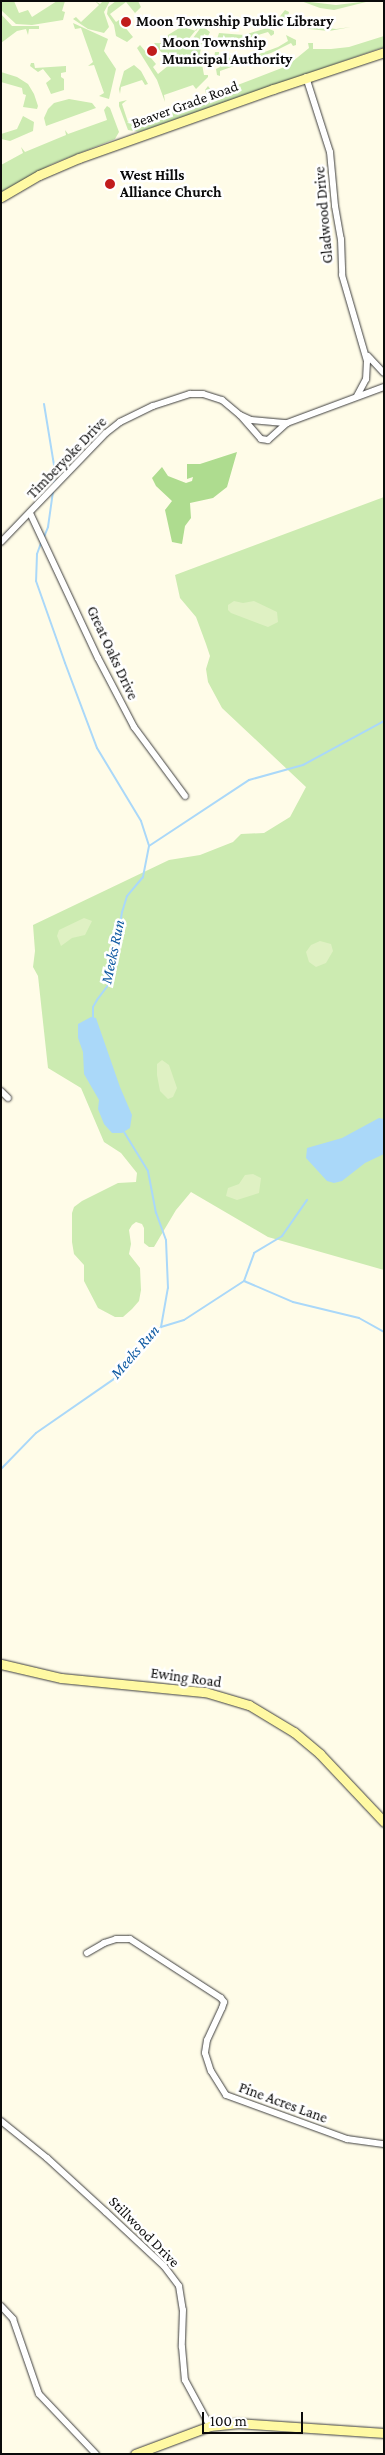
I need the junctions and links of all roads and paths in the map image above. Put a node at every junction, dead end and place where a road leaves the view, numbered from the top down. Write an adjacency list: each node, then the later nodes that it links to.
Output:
1 (384, 52): 2 (street, Beaver Grade Road)
2 (306, 78): 3 (street, Beaver Grade Road); 4 (street, Gladwood Drive)
3 (1, 197)
4 (366, 352): 5 (street, Gladwood Drive); 7 (street, Gladwood Drive)
5 (384, 374)
6 (384, 387): 7 (street, Timberyoke Drive)
7 (357, 396): 9 (street, Timberyoke Drive)
8 (240, 415): 9 (street, Timberyoke Drive); 9 (street, Timberyoke Drive); 10 (street, Timberyoke Drive)
9 (287, 423)
10 (30, 513): 11 (street, Timberyoke Drive); 12 (street, Great Oaks Drive)
11 (1, 542)
12 (185, 796)
13 (1, 1091): 14 (street)
14 (8, 1098)
15 (1, 1664): 16 (street, Ewing Road)
16 (384, 1822)
17 (87, 1953): 19 (street, Pine Acres Lane)
18 (1, 2121): 21 (street, Stillwood Drive)
19 (384, 2144)
20 (1, 2306): 23 (street)
21 (210, 2426): 22 (street); 24 (street)
22 (384, 2433)
23 (96, 2454)
24 (135, 2454)

